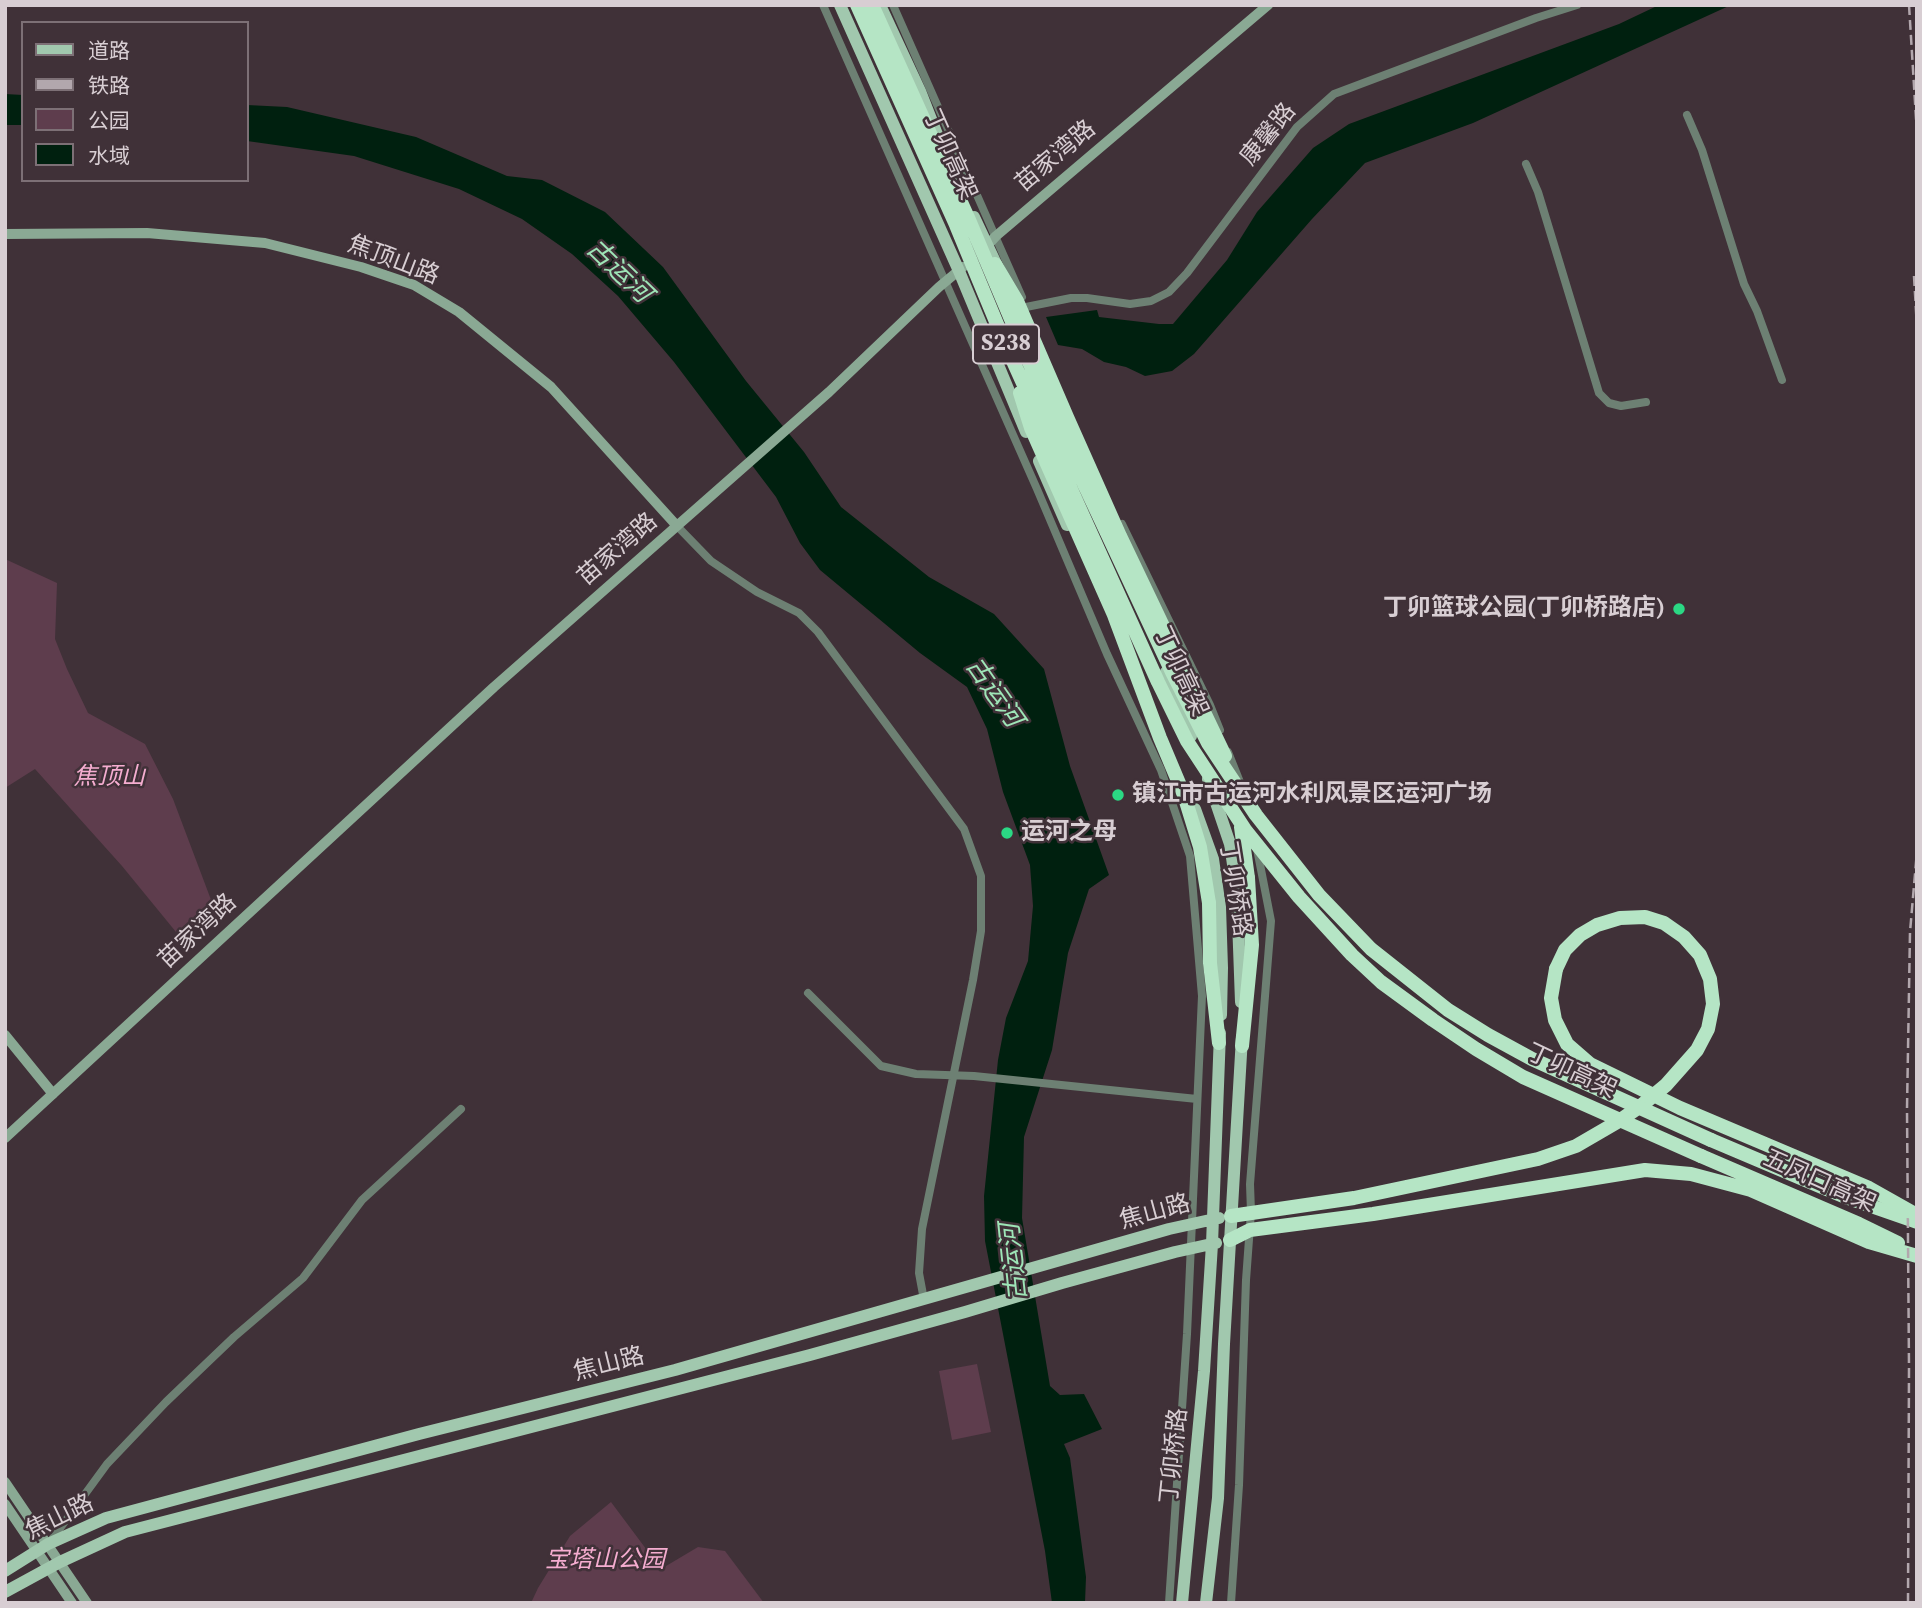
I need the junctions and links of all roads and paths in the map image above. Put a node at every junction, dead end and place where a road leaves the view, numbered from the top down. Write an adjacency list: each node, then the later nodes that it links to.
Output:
1 (823, 5): 15 (street)
2 (840, 5): 14 (main road, 丁卯桥路 / S238)
3 (857, 5): 17 (highway, 丁卯高架 / S238, bridge)
4 (872, 5): 11 (highway, 丁卯高架 / S238, bridge)
5 (880, 5): 13 (main road, 丁卯桥路 / S238)
6 (893, 5): 13 (street)
7 (1268, 5): 13 (street, 苗家湾路)
8 (1577, 5): 16 (street, 康馨路)
9 (1687, 115): 18 (street)
10 (1526, 164): 19 (street)
11 (969, 220): 24 (highway, bridge); 30 (highway, 丁卯高架 / S238, bridge)
12 (5, 234): 20 (street, 焦顶山路)
13 (992, 240): 14 (street, 苗家湾路); 16 (street); 24 (main road, 丁卯桥路 / S238)
14 (960, 271): 15 (street, 苗家湾路); 23 (main road, 丁卯桥路 / S238)
15 (945, 282): 20 (street, 苗家湾路); 27 (street)
16 (1026, 307): 32 (street)
17 (1004, 341): 23 (highway, bridge); 31 (highway, 丁卯高架 / S238, bridge)
18 (1782, 380)
19 (1646, 402)
20 (677, 526): 25 (street); 26 (street, 苗家湾路)
21 (807, 993): 25 (street)
22 (5, 1035): 26 (street)
23 (1219, 1043): 35 (main road, 丁卯桥路 / S238)
24 (1242, 1046): 34 (main road, 丁卯桥路 / S238)
25 (954, 1076): 27 (street); 43 (street)
26 (53, 1094): 29 (street, 苗家湾路)
27 (1197, 1099): 37 (street)
28 (461, 1109): 46 (street)
29 (5, 1138)
30 (1711, 1140): 36 (highway, 五凤口高架)
31 (1701, 1156): 42 (highway, 五凤口高架)
32 (1251, 1212): 33 (highway, bridge); 34 (highway); 38 (street)
33 (1917, 1215)
34 (1231, 1216): 35 (main road, 焦山路); 39 (main road, 丁卯桥路 / S238)
35 (1212, 1219): 37 (main road, 焦山路); 40 (main road, 丁卯桥路 / S238)
36 (1917, 1222)
37 (1192, 1224): 41 (street); 43 (main road, 焦山路)
38 (1250, 1230): 39 (highway); 42 (highway); 55 (street)
39 (1230, 1240): 40 (main road, 焦山路); 54 (main road, 丁卯桥路 / S238)
40 (1212, 1244): 41 (main road, 焦山路); 53 (main road, 丁卯桥路 / S238)
41 (1191, 1249): 47 (main road, 焦山路); 52 (street)
42 (1917, 1254)
43 (924, 1300): 46 (main road, 焦山路)
44 (5, 1482): 46 (street)
45 (5, 1504): 46 (street)
46 (42, 1548): 47 (street); 48 (main road, 焦山路)
47 (54, 1565): 49 (main road, 焦山路); 50 (street); 51 (street)
48 (5, 1571)
49 (5, 1592)
50 (72, 1603)
51 (87, 1603)
52 (1169, 1603)
53 (1182, 1603)
54 (1206, 1603)
55 (1231, 1603)

